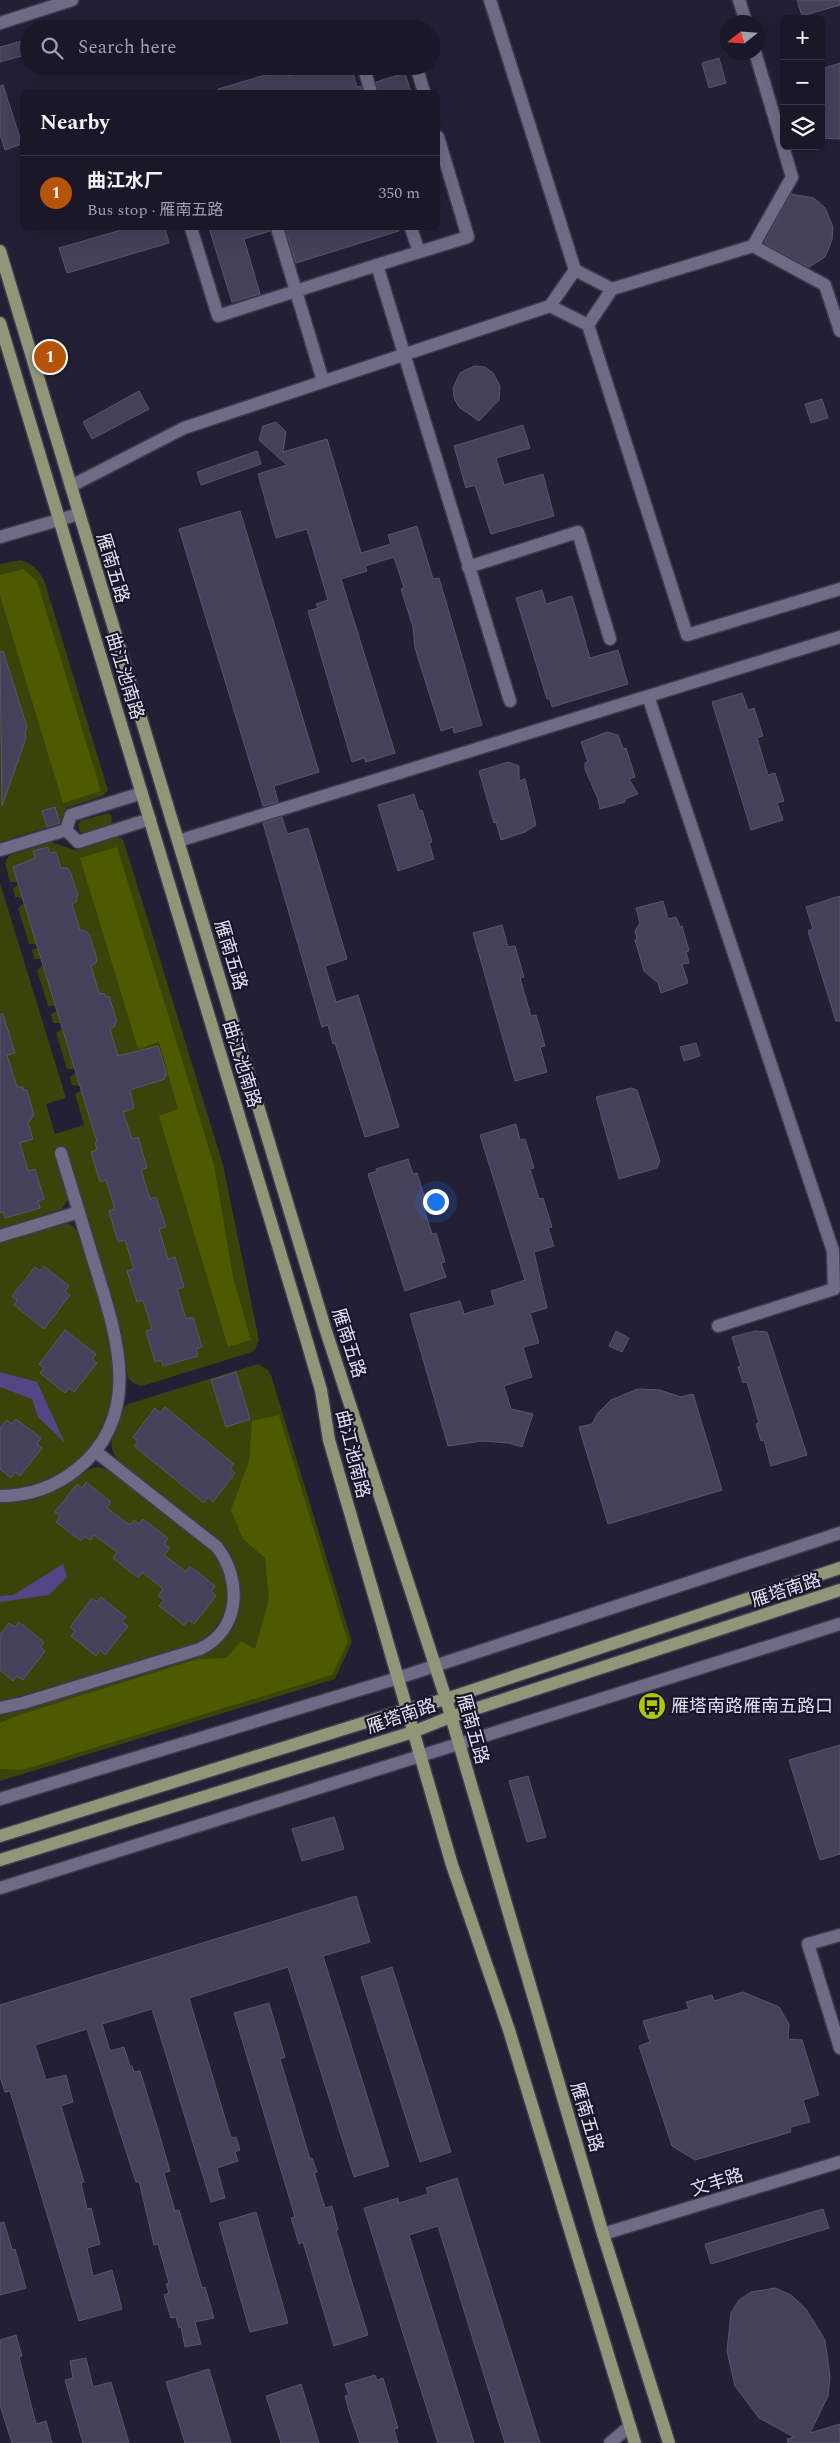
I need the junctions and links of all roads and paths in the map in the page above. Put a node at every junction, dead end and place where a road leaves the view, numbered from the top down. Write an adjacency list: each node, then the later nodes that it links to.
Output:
1 (72, 0): 5 (street)
2 (490, 0): 19 (street)
3 (739, 0): 4 (street)
4 (744, 15)
5 (0, 23)
6 (757, 60): 15 (street)
7 (366, 75): 9 (street)
8 (419, 75): 10 (street)
9 (370, 90)
10 (423, 90)
11 (440, 144): 17 (street)
12 (192, 230): 21 (street)
13 (278, 230): 21 (street)
14 (412, 230): 17 (street)
15 (753, 246): 20 (street); 25 (street)
16 (0, 251): 28 (main road, 雁南五路)
17 (419, 252): 18 (street)
18 (377, 265): 21 (street); 26 (street)
19 (575, 270): 20 (street); 22 (street)
20 (612, 289): 24 (street)
21 (297, 291): 27 (street)
22 (550, 306): 24 (street); 26 (street)
23 (0, 323): 30 (main road, 曲江池南路)
24 (588, 325): 33 (street)
25 (840, 331)
26 (403, 355): 27 (street); 32 (street)
27 (323, 381): 28 (street)
28 (71, 486): 29 (main road, 雁南五路)
29 (79, 514): 30 (street); 41 (main road, 雁南五路)
30 (59, 519): 31 (street); 38 (main road, 曲江池南路)
31 (0, 537)
32 (468, 567): 35 (street); 37 (street)
33 (840, 589)
34 (840, 637): 36 (street)
35 (610, 639)
36 (648, 696): 41 (street); 46 (street)
37 (510, 701)
38 (142, 793): 39 (main road, 曲江池南路); 40 (street)
39 (150, 819): 40 (street); 55 (main road, 曲江池南路)
40 (66, 830): 42 (street)
41 (178, 841): 54 (main road, 雁南五路)
42 (0, 850)
43 (61, 1153): 44 (street)
44 (79, 1212): 45 (street); 48 (street)
45 (0, 1236)
46 (837, 1272): 47 (street)
47 (718, 1326)
48 (95, 1451): 49 (street); 57 (street)
49 (0, 1496)
50 (840, 1533): 54 (street)
51 (840, 1568): 56 (main road, 雁塔南路)
52 (840, 1590): 59 (main road, 雁塔南路)
53 (840, 1624): 61 (street)
54 (435, 1665): 55 (street); 56 (main road, 雁南五路)
55 (398, 1678): 58 (main road, 曲江池南路); 63 (street)
56 (446, 1699): 58 (main road, 雁塔南路); 59 (main road, 雁南五路)
57 (0, 1708)
58 (408, 1709): 60 (main road, 曲江池南路); 64 (main road, 雁塔南路)
59 (450, 1717): 60 (main road, 雁塔南路); 61 (main road, 雁南五路)
60 (413, 1732): 62 (main road); 65 (main road, 雁塔南路)
61 (458, 1744): 62 (street); 70 (main road, 雁南五路)
62 (420, 1756): 66 (street); 71 (main road)
63 (0, 1799)
64 (0, 1836)
65 (0, 1860)
66 (0, 1888)
67 (840, 1935): 68 (street)
68 (840, 2048)
69 (840, 2162): 70 (street, 文丰路)
70 (603, 2234): 74 (main road, 雁南五路)
71 (630, 2426): 72 (street); 73 (main road)
72 (610, 2443)
73 (635, 2443)
74 (669, 2443)

